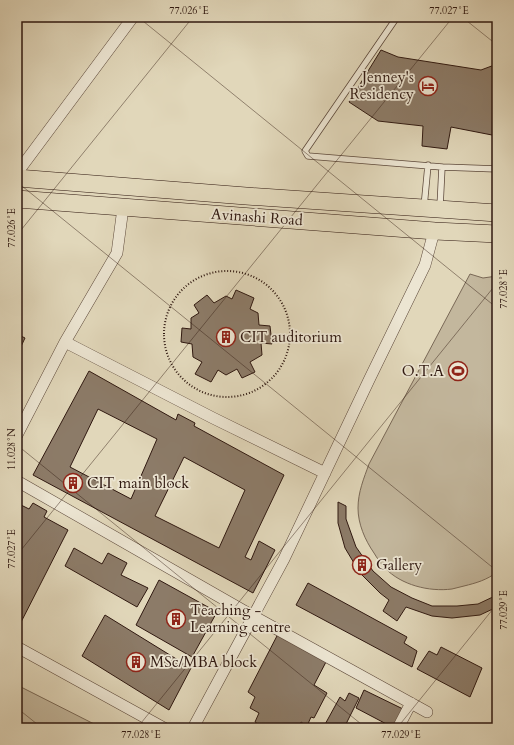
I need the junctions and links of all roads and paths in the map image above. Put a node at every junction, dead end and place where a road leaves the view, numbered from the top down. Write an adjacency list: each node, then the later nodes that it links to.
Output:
1 (133, 17): 6 (street)
2 (398, 17): 3 (lane)
3 (428, 165): 4 (lane); 10 (lane)
4 (442, 167): 5 (lane); 10 (lane)
5 (497, 169)
6 (17, 173)
7 (17, 178): 10 (main road, Avinashi Road)
8 (17, 199): 9 (main road, Avinashi Road)
9 (123, 208): 12 (main road, Avinashi Road); 14 (street)
10 (432, 209): 11 (main road, Avinashi Road)
11 (497, 213)
12 (435, 231): 13 (main road, Avinashi Road); 17 (street)
13 (497, 234)
14 (65, 342): 16 (street); 17 (street)
15 (181, 378): 15 (path)
16 (17, 435)
17 (325, 473): 19 (street)
18 (17, 481): 19 (street)
19 (253, 616): 21 (street); 24 (street)
20 (17, 647): 23 (street)
21 (410, 703): 22 (street); 25 (street)
22 (427, 712)
23 (164, 728)
24 (193, 728)
25 (398, 728)

